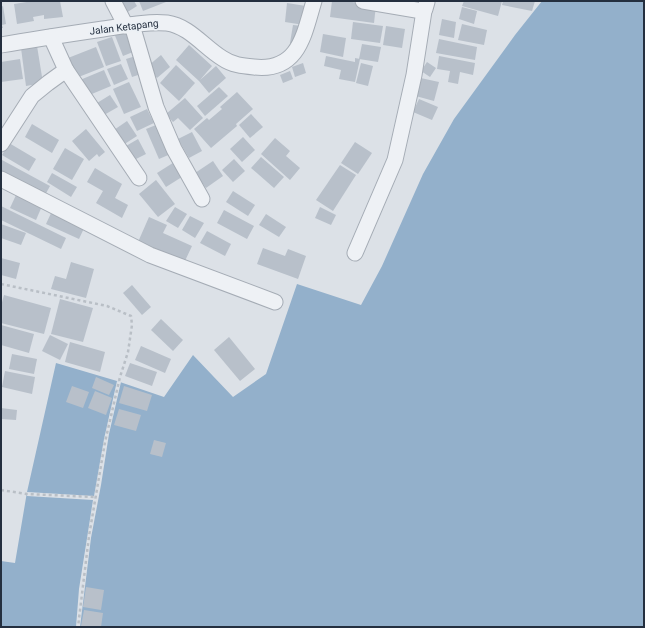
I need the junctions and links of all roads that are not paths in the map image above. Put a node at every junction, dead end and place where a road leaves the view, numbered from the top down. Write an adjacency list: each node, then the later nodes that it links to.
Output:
1 (113, 1): 5 (street)
2 (314, 1): 5 (street, Jalan Ketapang)
3 (363, 1): 4 (street)
4 (426, 6): 13 (street)
5 (129, 25): 6 (street, Jalan Ketapang); 12 (street)
6 (51, 37): 7 (street, Jalan Ketapang); 8 (street)
7 (1, 44)
8 (66, 70): 9 (street); 10 (street)
9 (1, 144)
10 (139, 178)
11 (1, 180): 14 (street)
12 (202, 199)
13 (355, 253)
14 (275, 302)

